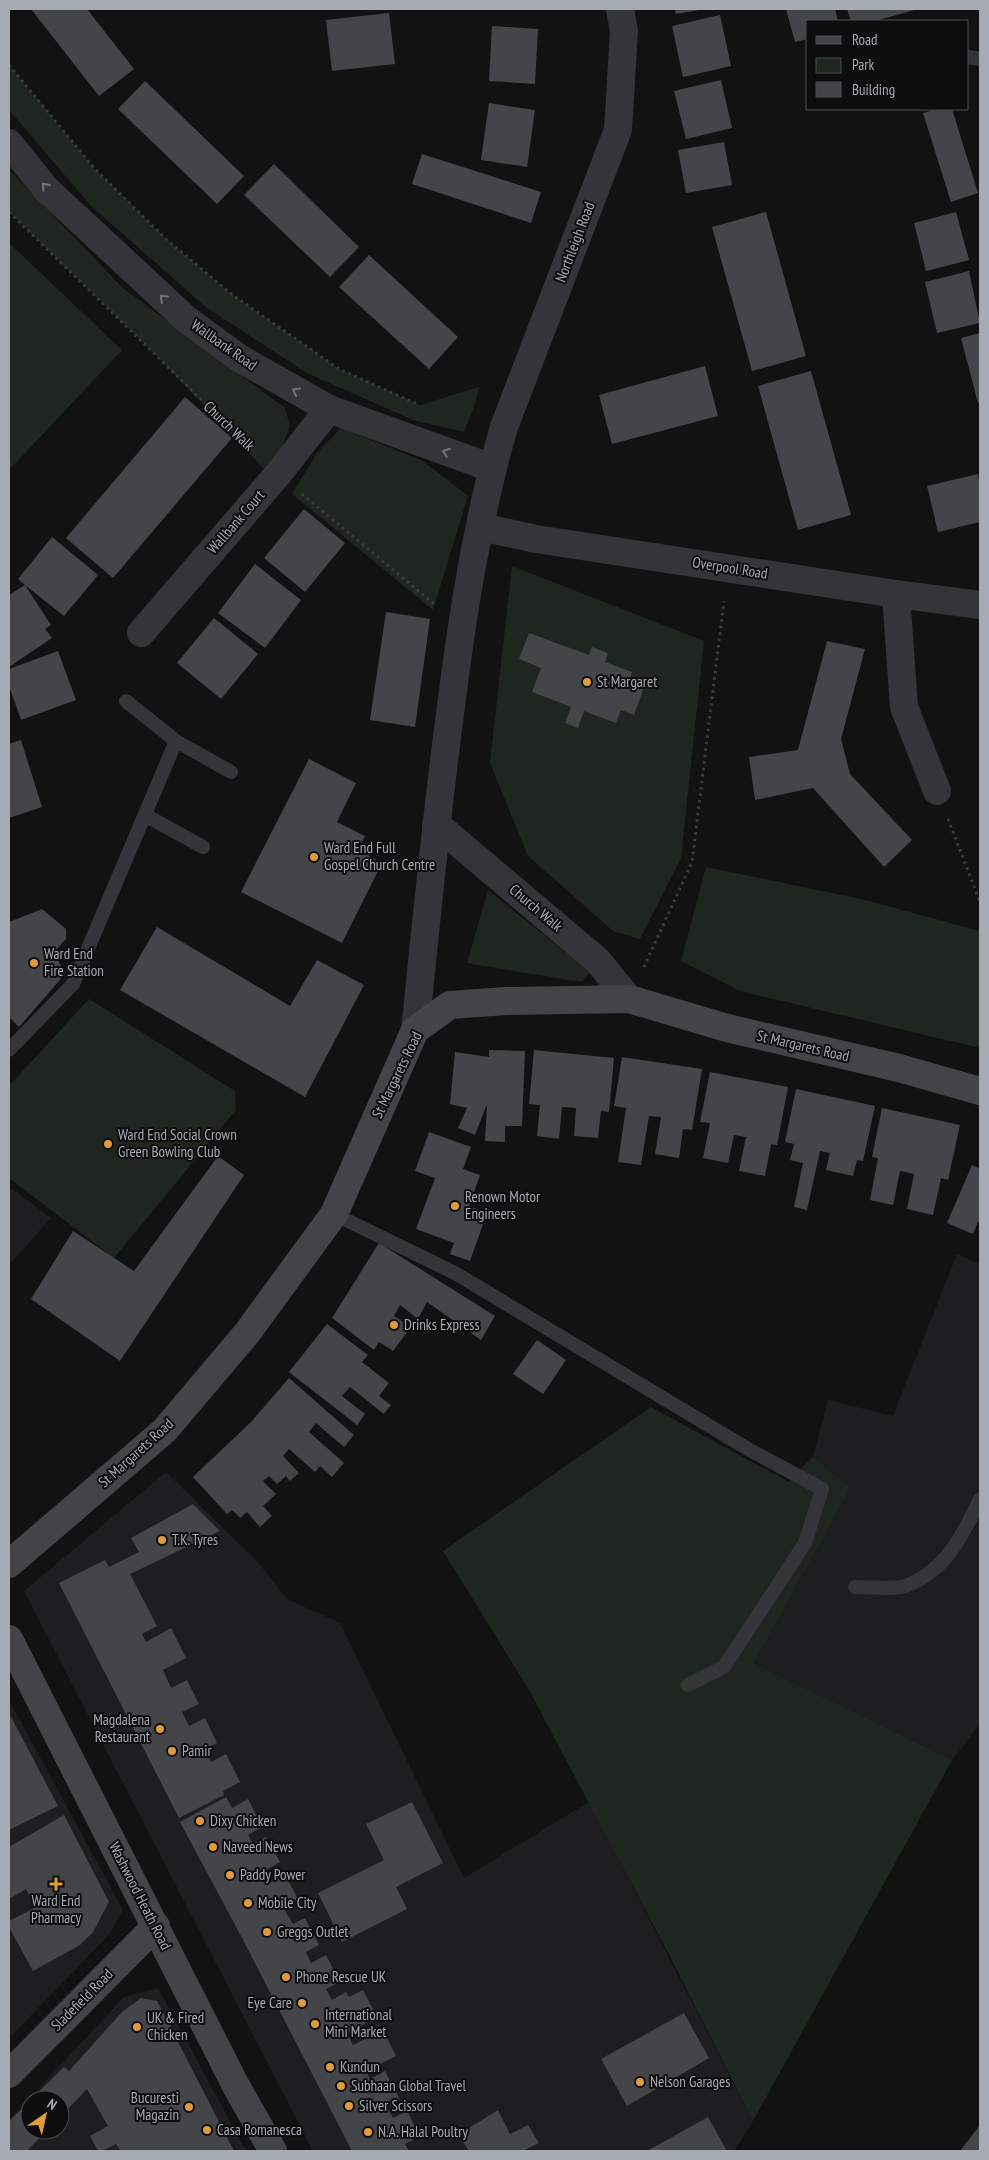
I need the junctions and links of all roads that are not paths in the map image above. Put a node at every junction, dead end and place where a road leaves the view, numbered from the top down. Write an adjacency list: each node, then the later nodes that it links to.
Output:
1 (620, 9): 4 (street, Northleigh Road)
2 (9, 143): 3 (street, Wallbank Road, one-way to 2)
3 (329, 409): 4 (street, Wallbank Road, one-way to 3); 8 (street, Wallbank Court)
4 (492, 468): 5 (street)
5 (481, 527): 6 (street, Overpool Road); 14 (street)
6 (896, 594): 7 (street, Overpool Road); 12 (street)
7 (980, 605)
8 (141, 633)
9 (126, 701): 10 (lane)
10 (176, 741): 11 (lane); 13 (lane)
11 (231, 772)
12 (937, 791)
13 (145, 815): 15 (lane); 18 (lane)
14 (436, 824): 16 (street, Church Walk); 17 (street)
15 (203, 847)
16 (629, 999): 17 (street, St Margarets Road); 19 (street, St Margarets Road)
17 (416, 1030): 20 (street, St Margarets Road)
18 (9, 1050)
19 (980, 1091)
20 (334, 1214): 22 (street, St Margarets Road); 25 (lane)
21 (980, 1499): 23 (lane)
22 (9, 1564)
23 (855, 1587)
24 (9, 1639): 26 (street, Washwood Heath Road)
25 (688, 1685)
26 (156, 1926): 27 (street, Sladefield Road); 28 (street, Washwood Heath Road)
27 (9, 2074)
28 (273, 2151)

